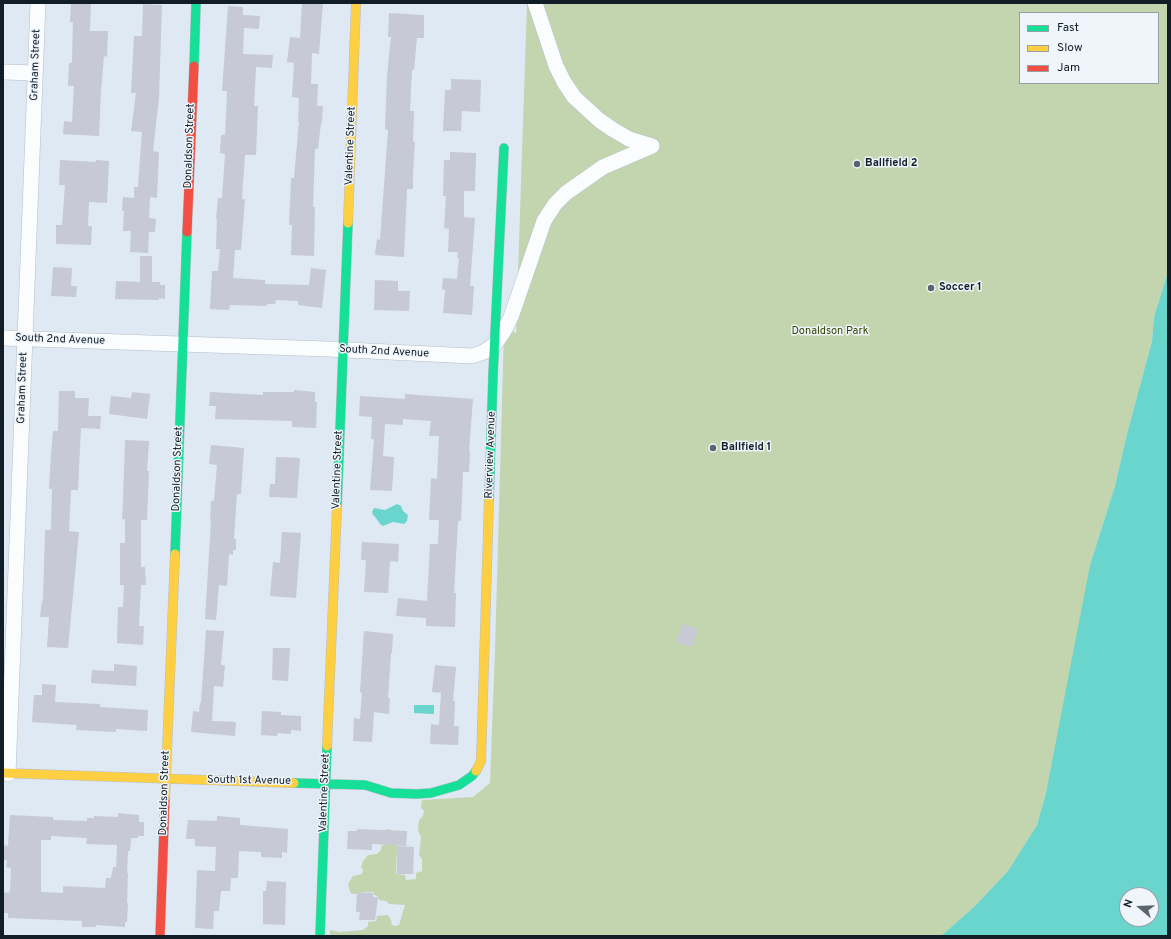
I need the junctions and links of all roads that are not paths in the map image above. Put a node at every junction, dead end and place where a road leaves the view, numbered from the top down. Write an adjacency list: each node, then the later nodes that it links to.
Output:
1 (38, 3): 6 (street, Graham Street)
2 (196, 3): 10 (street, Donaldson Street)
3 (356, 3): 12 (street, Valentine Street)
4 (535, 3): 11 (street, South 2nd Avenue)
5 (3, 72): 6 (street)
6 (35, 73): 9 (street, Graham Street)
7 (504, 148): 11 (street, Riverview Avenue)
8 (3, 338): 9 (street, South 2nd Avenue)
9 (25, 338): 10 (street, South 2nd Avenue); 14 (street, Graham Street)
10 (183, 344): 12 (street, South 2nd Avenue); 15 (street, Donaldson Street)
11 (495, 344): 12 (street, South 2nd Avenue); 13 (street, Riverview Avenue)
12 (343, 350): 16 (street, Valentine Street)
13 (481, 761): 16 (street, South 1st Avenue)
14 (5, 774): 15 (street, South 1st Avenue)
15 (166, 779): 16 (street, South 1st Avenue); 17 (street, Donaldson Street)
16 (326, 783): 18 (street, Valentine Street)
17 (160, 936)
18 (320, 936)

